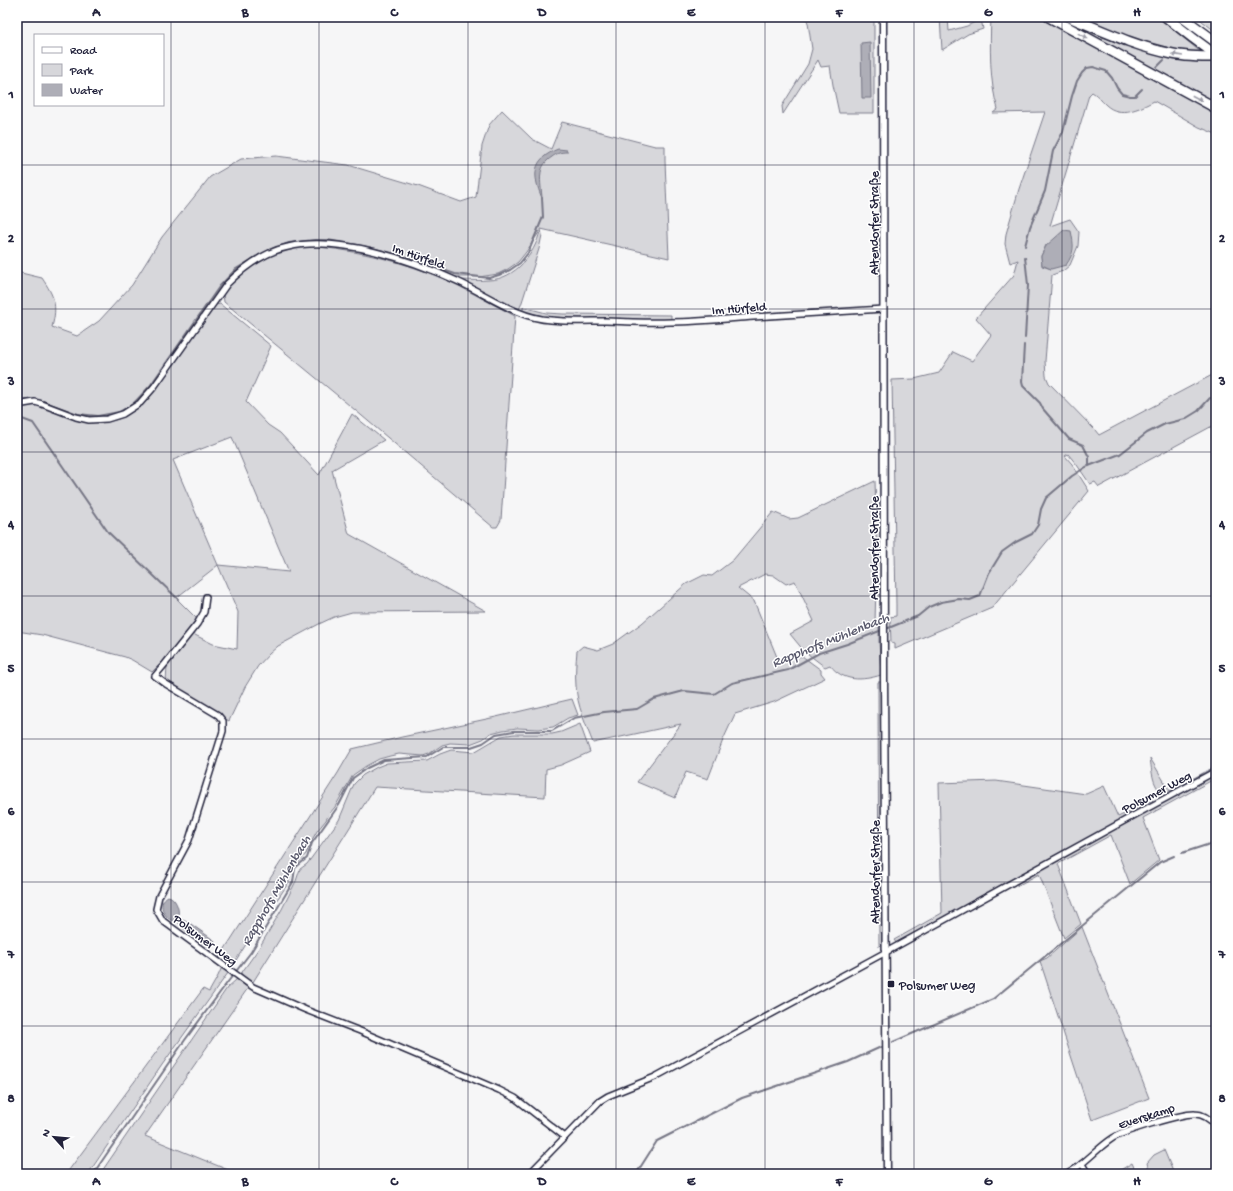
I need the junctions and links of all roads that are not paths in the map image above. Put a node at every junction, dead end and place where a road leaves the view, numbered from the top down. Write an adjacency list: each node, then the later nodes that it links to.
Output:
1 (883, 17): 9 (street, Altendorfer Straße)
2 (1049, 17): 8 (highway, one-way to 8)
3 (1069, 17): 7 (highway, one-way to 3)
4 (1166, 17): 7 (highway)
5 (1182, 17): 6 (highway)
6 (1216, 42)
7 (1214, 55)
8 (1216, 108)
9 (883, 309): 10 (street, Im Hürfeld); 13 (street, Altendorfer Straße)
10 (17, 404)
11 (206, 597): 15 (street, Polsumer Weg)
12 (1216, 771): 13 (street, Polsumer Weg)
13 (886, 952): 15 (street, Polsumer Weg); 18 (street, Altendorfer Straße)
14 (1216, 1126): 16 (street, Everskamp)
15 (565, 1137): 17 (street, Polsumer Weg)
16 (1082, 1164): 19 (street, Everskamp); 20 (street)
17 (529, 1174)
18 (887, 1174)
19 (1067, 1174)
20 (1088, 1174)

